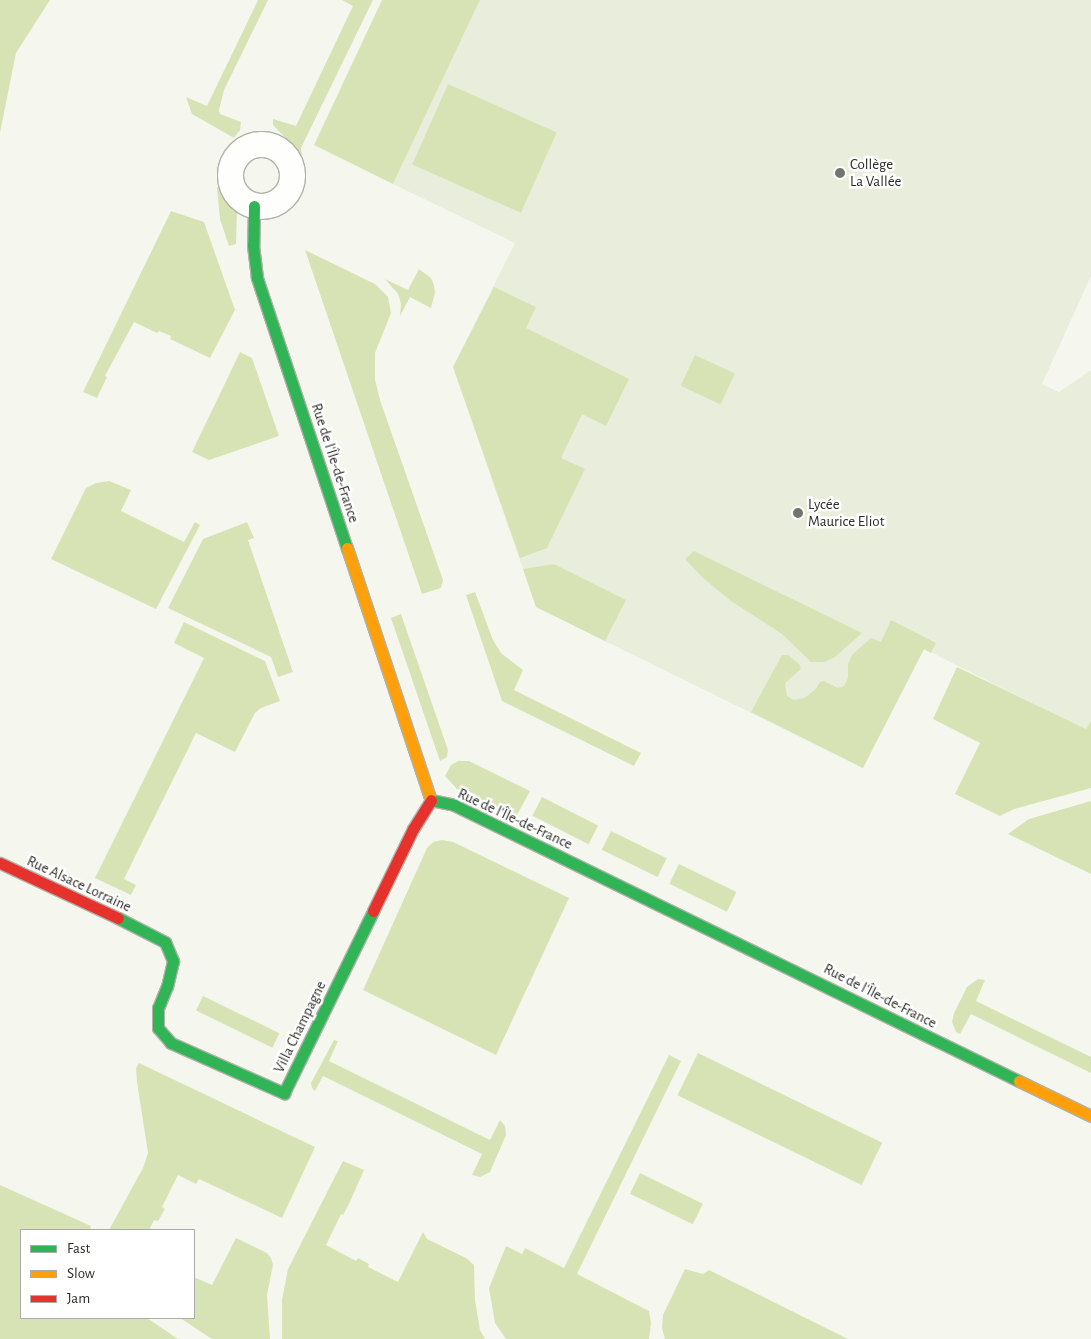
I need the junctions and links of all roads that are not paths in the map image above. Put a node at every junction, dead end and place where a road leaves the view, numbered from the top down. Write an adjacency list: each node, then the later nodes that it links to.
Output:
1 (254, 206): 2 (street, Rue de l'Île-de-France)
2 (431, 800): 4 (street, Villa Champagne); 5 (street, Rue de l'Île-de-France)
3 (0, 863): 4 (street, Rue Alsace Lorraine)
4 (146, 931)
5 (1091, 1116)

